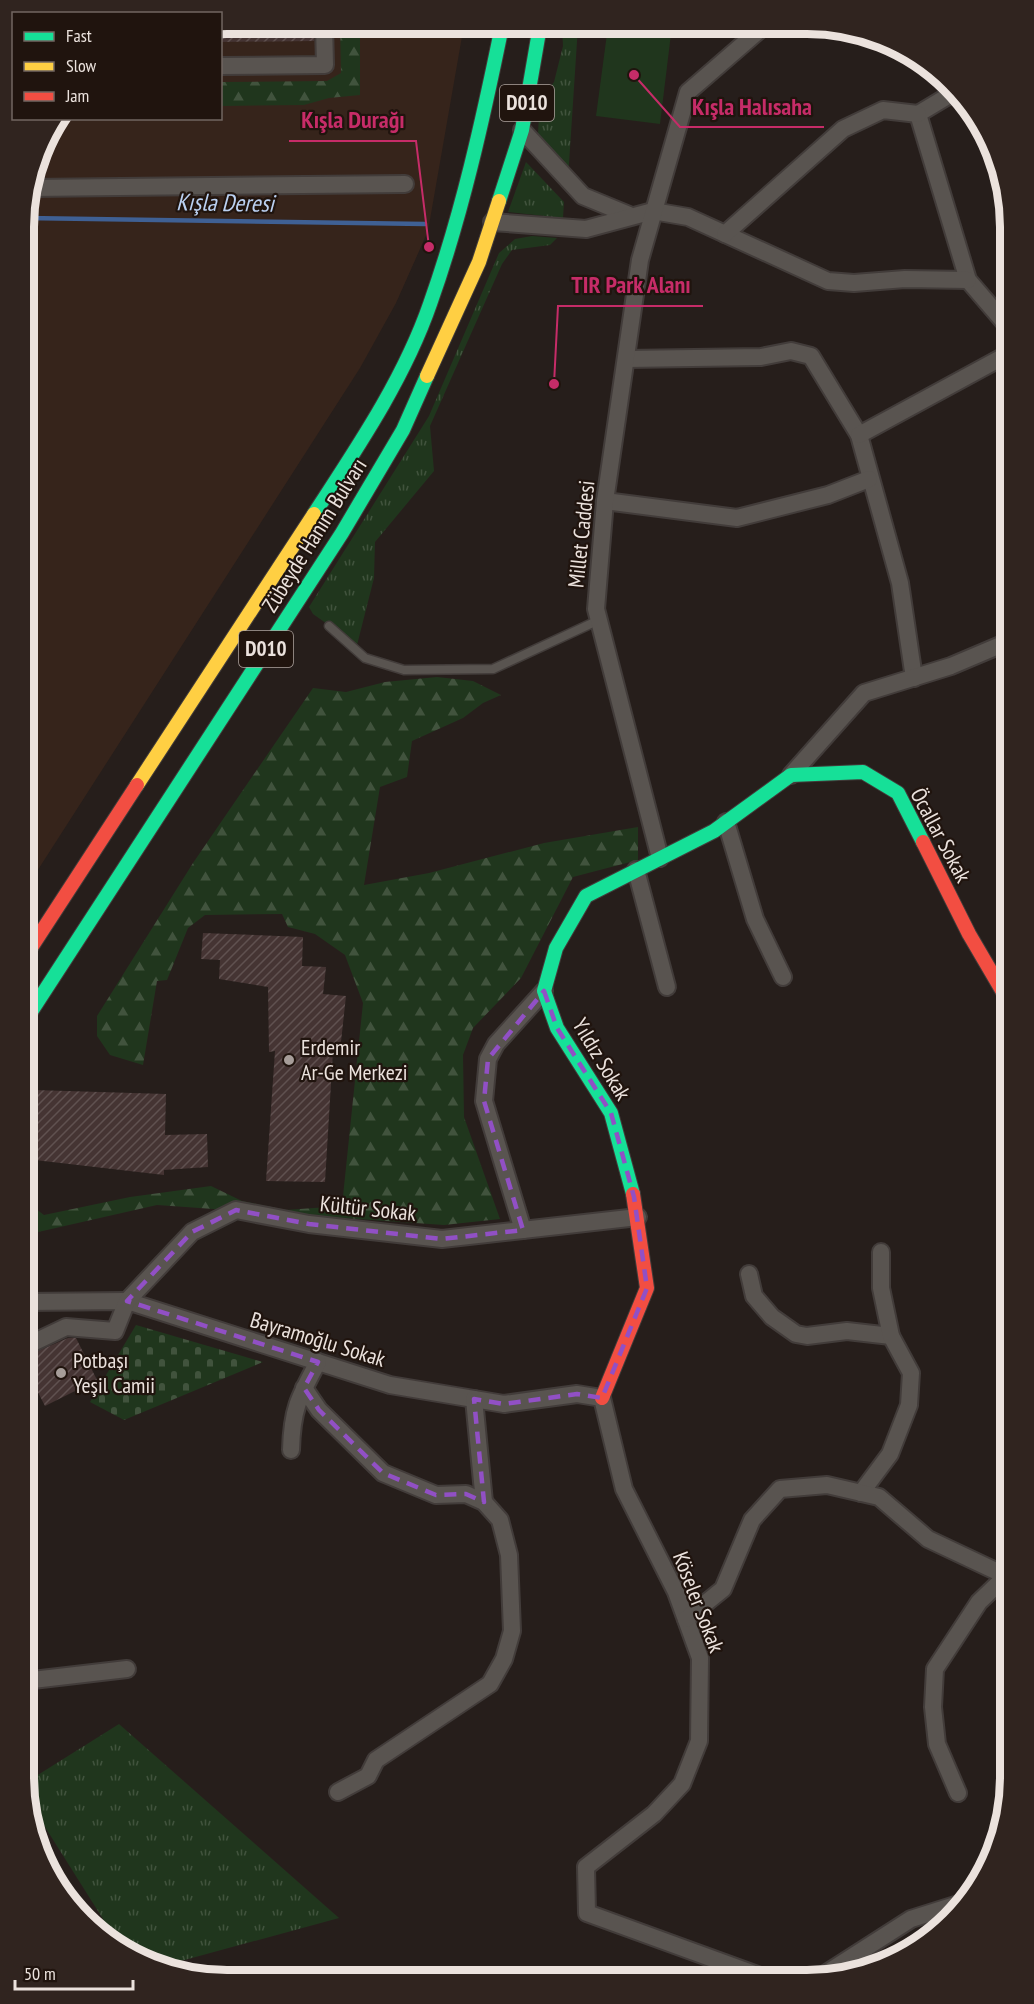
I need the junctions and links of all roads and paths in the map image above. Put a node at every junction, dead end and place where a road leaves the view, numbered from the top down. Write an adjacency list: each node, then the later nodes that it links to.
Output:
1 (539, 34): 8 (main road, Zübeyde Hanım Bulvarı / D010)
2 (756, 34): 11 (street, Millet Caddesi)
3 (324, 35): 5 (street)
4 (499, 35): 30 (main road, Zübeyde Hanım Bulvarı / D010)
5 (222, 66)
6 (948, 96): 7 (street)
7 (918, 114): 14 (street); 15 (street)
8 (522, 130): 12 (street); 13 (main road, Zübeyde Hanım Bulvarı / D010)
9 (405, 184): 10 (street)
10 (39, 188)
11 (653, 211): 12 (street); 14 (street); 17 (street, Millet Caddesi)
12 (629, 216): 13 (street)
13 (492, 222): 35 (main road, Zübeyde Hanım Bulvarı / D010)
14 (725, 234): 15 (street)
15 (968, 280): 16 (street)
16 (1000, 317)
17 (626, 358): 19 (street); 21 (street, Millet Caddesi)
18 (1000, 358): 19 (street)
19 (859, 435): 20 (street)
20 (869, 479): 21 (street); 25 (street)
21 (606, 501): 22 (street, Millet Caddesi)
22 (599, 620): 23 (lane); 28 (street, Millet Caddesi)
23 (329, 626)
24 (1000, 645): 25 (street)
25 (914, 678): 26 (street)
26 (791, 775): 27 (main road); 32 (main road, Öcallar Sokak)
27 (726, 822): 28 (main road); 31 (street)
28 (660, 858): 29 (main road)
29 (636, 870): 33 (street); 34 (main road)
30 (34, 943)
31 (783, 976)
32 (1000, 986)
33 (667, 987)
34 (544, 991): 36 (main road, Yıldız Sokak); 37 (street)
35 (34, 1007)
36 (638, 1217): 37 (street, Kültür Sokak); 46 (main road, Yıldız Sokak)
37 (523, 1230): 40 (street, Kültür Sokak)
38 (880, 1252): 42 (street)
39 (749, 1275): 42 (street)
40 (127, 1301): 41 (street, Bayramoğlu Sokak); 43 (street); 44 (street, Bayramoğlu Sokak)
41 (34, 1302)
42 (891, 1335): 49 (street)
43 (34, 1342)
44 (318, 1362): 45 (street); 47 (street, Bayramoğlu Sokak)
45 (304, 1388): 48 (street); 50 (street)
46 (602, 1398): 47 (street, Bayramoğlu Sokak); 53 (street, Köseler Sokak)
47 (474, 1399): 50 (street)
48 (291, 1450)
49 (861, 1493): 51 (street); 53 (street)
50 (484, 1502): 56 (street)
51 (999, 1575)
52 (999, 1585): 57 (street)
53 (686, 1619): 60 (street, Köseler Sokak)
54 (127, 1669): 55 (street)
55 (34, 1680)
56 (338, 1792)
57 (958, 1793)
58 (948, 1907): 59 (street)
59 (836, 1967)
60 (744, 1970)

